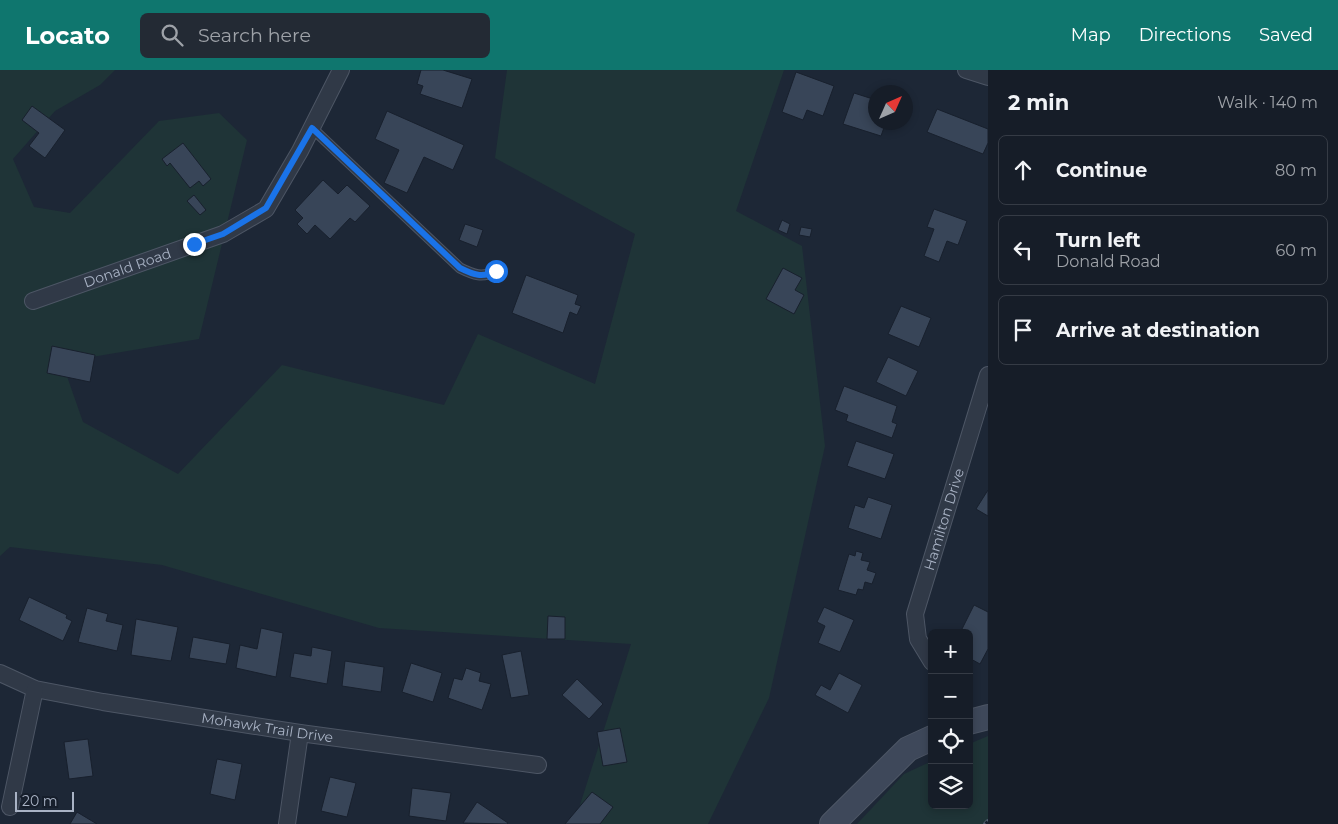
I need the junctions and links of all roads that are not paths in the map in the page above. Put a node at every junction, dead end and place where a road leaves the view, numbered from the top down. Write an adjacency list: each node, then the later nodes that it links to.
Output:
1 (341, 70): 4 (street, Donald Road)
2 (966, 70): 3 (street)
3 (988, 77)
4 (312, 128): 5 (lane); 6 (street, Donald Road)
5 (496, 271)
6 (33, 301)
7 (988, 375): 8 (street, Hamilton Drive)
8 (928, 655)
9 (0, 674): 10 (street, Mohawk Trail Drive)
10 (35, 689): 11 (street, Mohawk Trail Drive); 14 (street)
11 (300, 734): 13 (street, Mohawk Trail Drive); 15 (street)
12 (928, 740): 16 (street)
13 (538, 765)
14 (10, 807)
15 (287, 824)
16 (832, 824)

